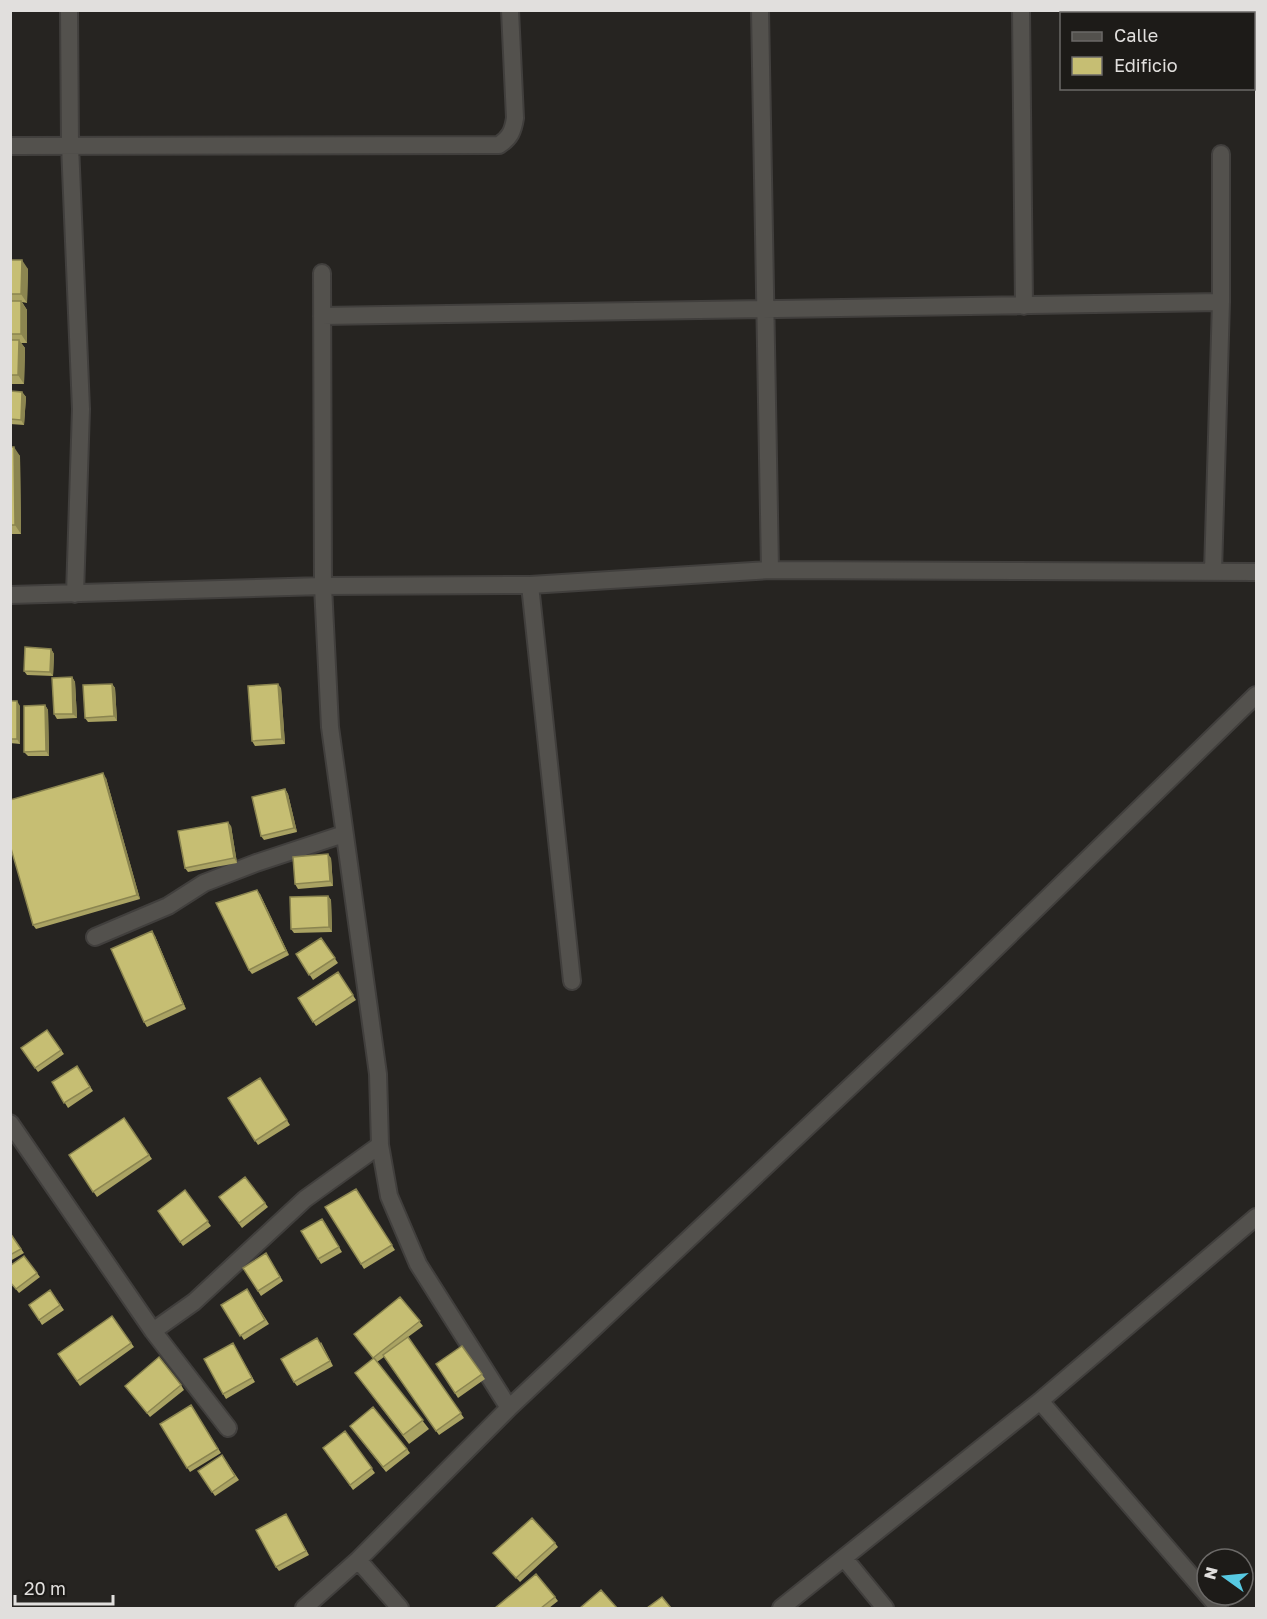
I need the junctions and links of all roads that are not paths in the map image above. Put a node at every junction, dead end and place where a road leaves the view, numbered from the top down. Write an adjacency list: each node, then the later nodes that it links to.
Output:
1 (69, 10): 5 (street)
2 (510, 10): 5 (street)
3 (760, 10): 11 (street)
4 (1021, 10): 10 (street)
5 (70, 145): 6 (street); 18 (street)
6 (10, 146)
7 (1221, 154): 9 (street)
8 (322, 273): 12 (street)
9 (1221, 302): 10 (street); 14 (street)
10 (1024, 306): 11 (street)
11 (766, 310): 12 (street); 13 (street)
12 (322, 316): 17 (street)
13 (770, 570): 14 (street); 16 (street)
14 (1214, 572): 15 (street)
15 (1257, 572)
16 (530, 585): 17 (street); 23 (street)
17 (323, 586): 18 (street); 21 (street)
18 (75, 594): 19 (street)
19 (10, 595)
20 (1257, 695): 29 (street)
21 (344, 834): 22 (street); 25 (street)
22 (95, 937)
23 (572, 981)
24 (10, 1123): 27 (street)
25 (380, 1145): 27 (street); 29 (street)
26 (1257, 1217): 28 (street)
27 (153, 1331): 30 (street)
28 (1040, 1401): 31 (street); 37 (street)
29 (510, 1408): 32 (street)
30 (228, 1428)
31 (844, 1558): 35 (street); 36 (street)
32 (358, 1560): 33 (street); 34 (street)
33 (304, 1608)
34 (400, 1608)
35 (781, 1608)
36 (885, 1608)
37 (1219, 1608)

